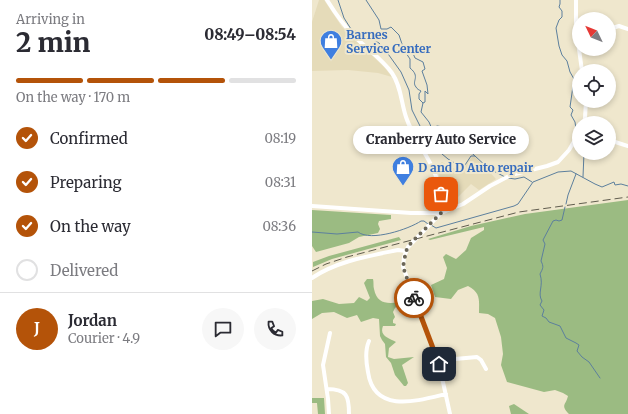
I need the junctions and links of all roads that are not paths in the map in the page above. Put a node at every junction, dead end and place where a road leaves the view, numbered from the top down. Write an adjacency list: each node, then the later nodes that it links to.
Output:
1 (327, 0): 10 (street)
2 (576, 0): 3 (street)
3 (577, 12)
4 (616, 27): 5 (street)
5 (628, 29)
6 (616, 142): 8 (street)
7 (572, 145): 10 (street)
8 (628, 146)
9 (312, 206): 10 (street)
10 (441, 213): 11 (street)
11 (406, 251): 12 (street); 15 (street)
12 (312, 278)
13 (330, 333): 17 (street)
14 (369, 341): 18 (street)
15 (439, 364): 16 (street); 18 (street)
16 (486, 369)
17 (327, 389): 19 (street); 20 (street)
18 (446, 394): 21 (street)
19 (329, 414)
20 (349, 414)
21 (450, 414)

